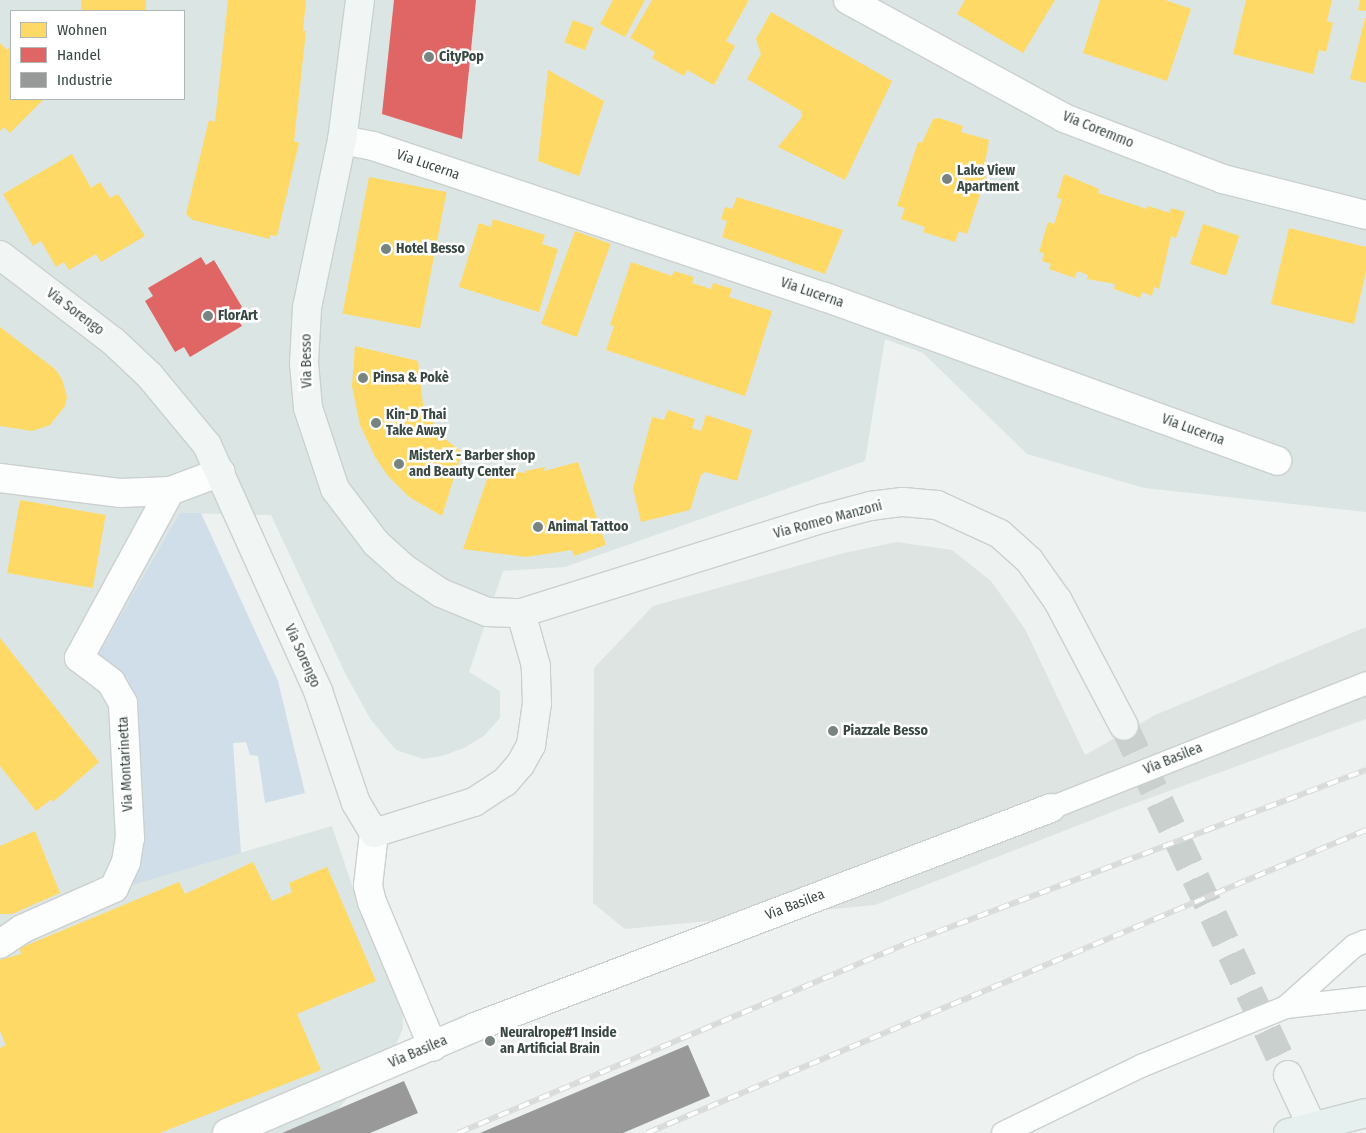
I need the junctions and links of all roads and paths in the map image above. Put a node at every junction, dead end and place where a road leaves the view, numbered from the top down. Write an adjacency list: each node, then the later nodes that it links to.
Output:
1 (360, 0): 3 (main road, Via Besso)
2 (848, 0): 4 (street, Via Coremmo)
3 (342, 140): 6 (street, Via Lucerna); 10 (main road, Via Besso)
4 (1366, 215)
5 (0, 255): 7 (main road, Via Sorengo)
6 (1277, 461)
7 (220, 472): 9 (street); 14 (main road, Via Sorengo)
8 (0, 478): 9 (street)
9 (170, 490): 16 (street, Via Montarinetta)
10 (521, 613): 12 (main road, Via Romeo Manzoni); 14 (main road)
11 (1366, 683): 13 (lane, Via Basilea)
12 (1124, 726)
13 (1051, 808): 19 (street, Via Basilea)
14 (374, 833): 19 (street)
15 (1366, 942): 18 (lane)
16 (0, 944)
17 (1366, 998): 18 (lane)
18 (1286, 1007): 24 (lane)
19 (433, 1047): 23 (street, Via Basilea)
20 (1288, 1075): 22 (main road)
21 (1366, 1113): 22 (main road)
22 (1305, 1131)
23 (227, 1133)
24 (1003, 1133)

